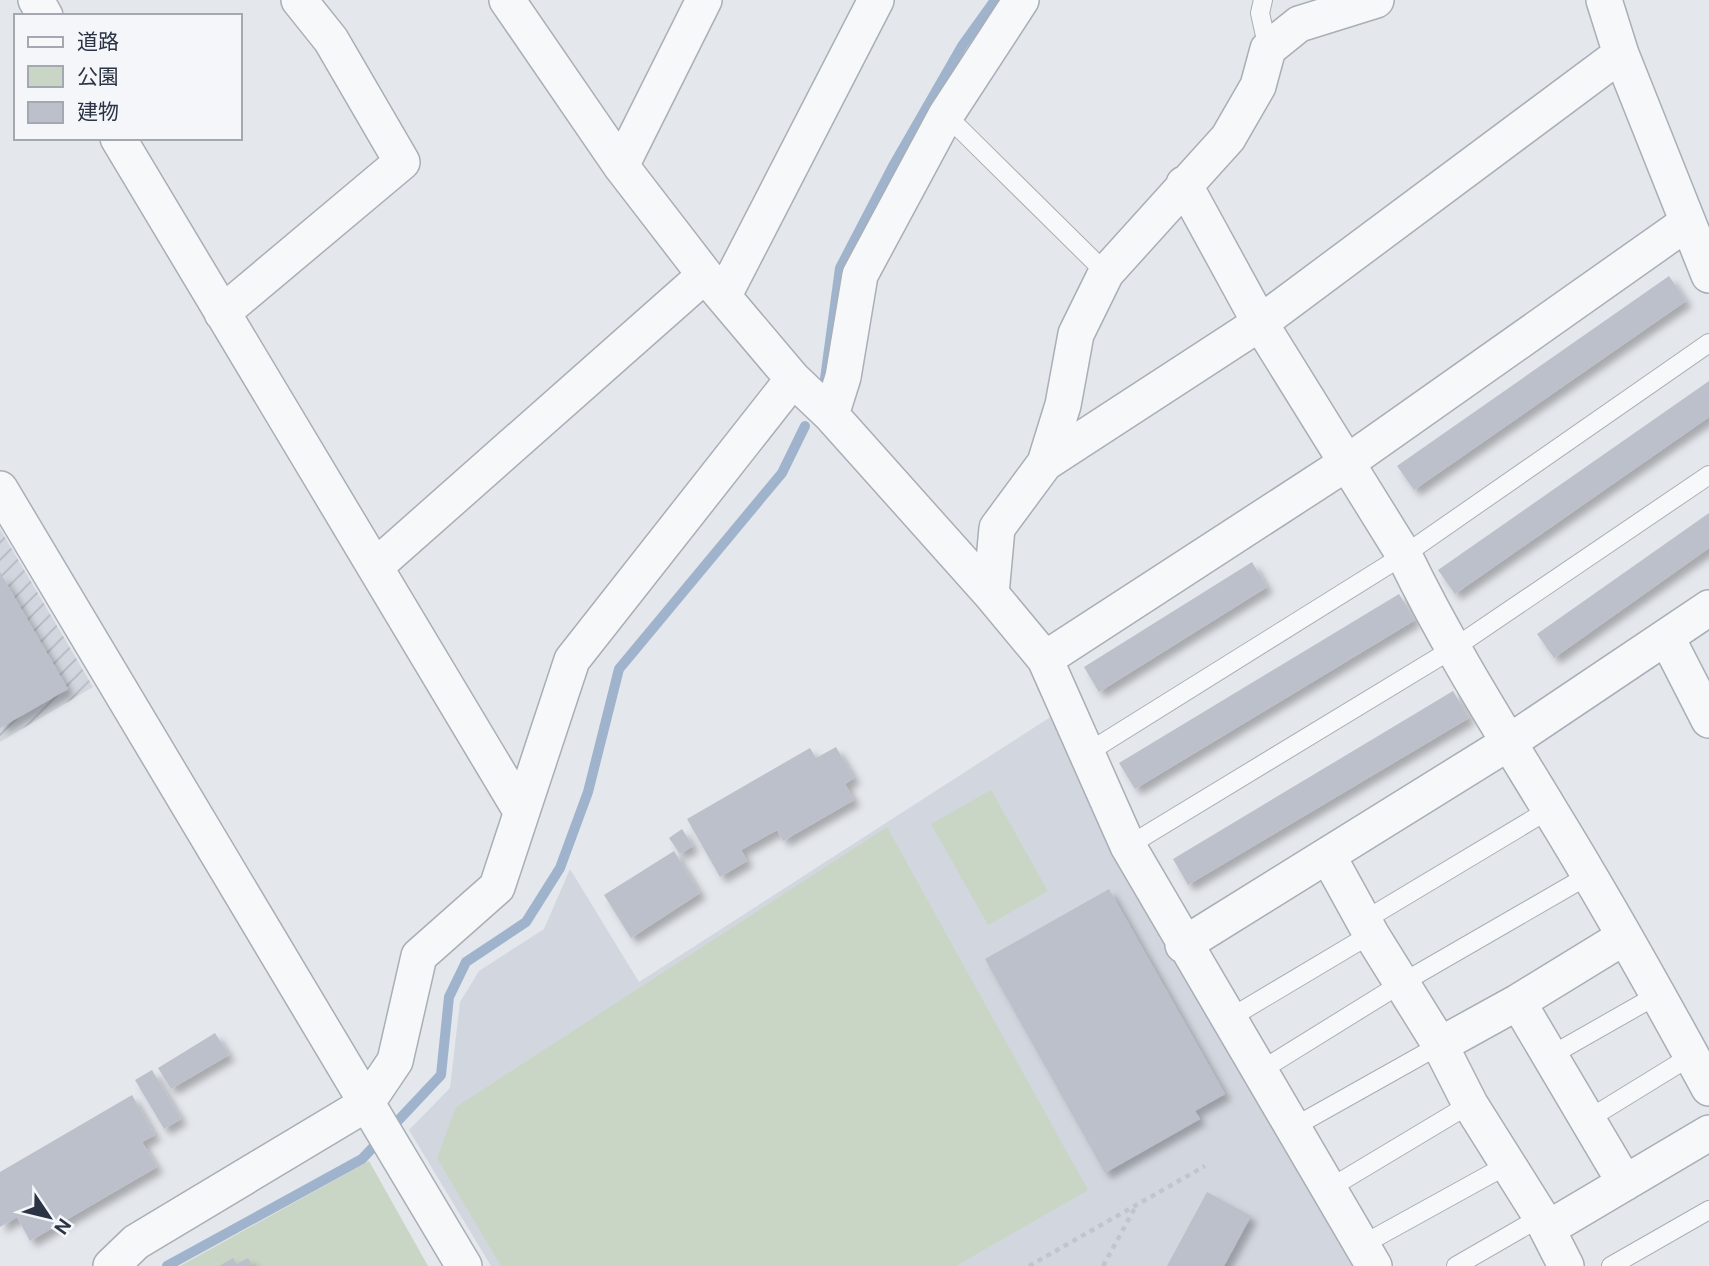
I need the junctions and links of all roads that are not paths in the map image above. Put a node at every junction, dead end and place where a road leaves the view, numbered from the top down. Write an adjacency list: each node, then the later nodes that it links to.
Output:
1 (299, 0): 19 (street)
2 (704, 0): 13 (street)
3 (876, 0): 18 (street)
4 (1021, 0): 11 (street)
5 (1263, 0): 9 (lane)
6 (1376, 0): 9 (street)
7 (1604, 0): 10 (street)
8 (523, 9): 13 (street)
9 (1268, 50): 14 (street)
10 (1621, 54): 15 (street); 20 (street)
11 (946, 115): 16 (lane); 23 (street)
12 (119, 140): 19 (street)
13 (621, 166): 18 (street)
14 (1184, 184): 16 (street); 20 (street)
15 (1688, 222): 17 (street); 25 (street)
16 (1106, 273): 24 (street)
17 (1709, 275)
18 (714, 285): 22 (street); 29 (street)
19 (222, 313): 29 (street)
20 (1260, 323): 24 (street); 25 (street)
21 (1709, 343): 28 (lane)
22 (793, 379): 23 (street); 39 (street)
23 (831, 415): 30 (street)
24 (1045, 463): 30 (street)
25 (1345, 464): 28 (street); 34 (street)
26 (1709, 475): 33 (lane)
27 (0, 489): 56 (street)
28 (1404, 555): 33 (street); 37 (lane)
29 (376, 566): 39 (street)
30 (991, 594): 34 (street)
31 (1709, 608): 32 (street)
32 (1667, 638): 35 (street); 36 (street)
33 (1454, 648): 36 (street); 40 (lane)
34 (1045, 659): 37 (street)
35 (1709, 720)
36 (1508, 743): 38 (street); 41 (street)
37 (1087, 753): 40 (street)
38 (1550, 809): 42 (street); 43 (lane)
39 (521, 811): 56 (street)
40 (1128, 846): 45 (street)
41 (1328, 856): 43 (street); 45 (street)
42 (1589, 874): 44 (street); 46 (lane)
43 (1368, 927): 46 (street); 49 (lane)
44 (1624, 937): 47 (street); 48 (street)
45 (1184, 944): 49 (street)
46 (1402, 984): 50 (street); 53 (lane)
47 (1658, 994): 51 (lane); 52 (street)
48 (1518, 1002): 50 (street); 51 (street)
49 (1230, 1018): 53 (street)
50 (1440, 1045): 55 (street); 58 (lane)
51 (1550, 1056): 57 (street)
52 (1691, 1056): 54 (street); 57 (lane)
53 (1260, 1071): 58 (street)
54 (1709, 1088)
55 (1470, 1104): 60 (street); 62 (lane)
56 (369, 1111): 66 (street); 67 (street)
57 (1587, 1120): 61 (street)
58 (1292, 1128): 62 (street)
59 (1709, 1133): 61 (street)
60 (1507, 1165): 64 (street); 65 (lane)
61 (1625, 1183): 64 (street)
62 (1331, 1188): 65 (street)
63 (1709, 1210): 70 (lane)
64 (1544, 1223): 68 (lane); 69 (street)
65 (1368, 1256)
66 (111, 1266)
67 (464, 1266)
68 (1456, 1266)
69 (1566, 1266)
70 (1611, 1266)

